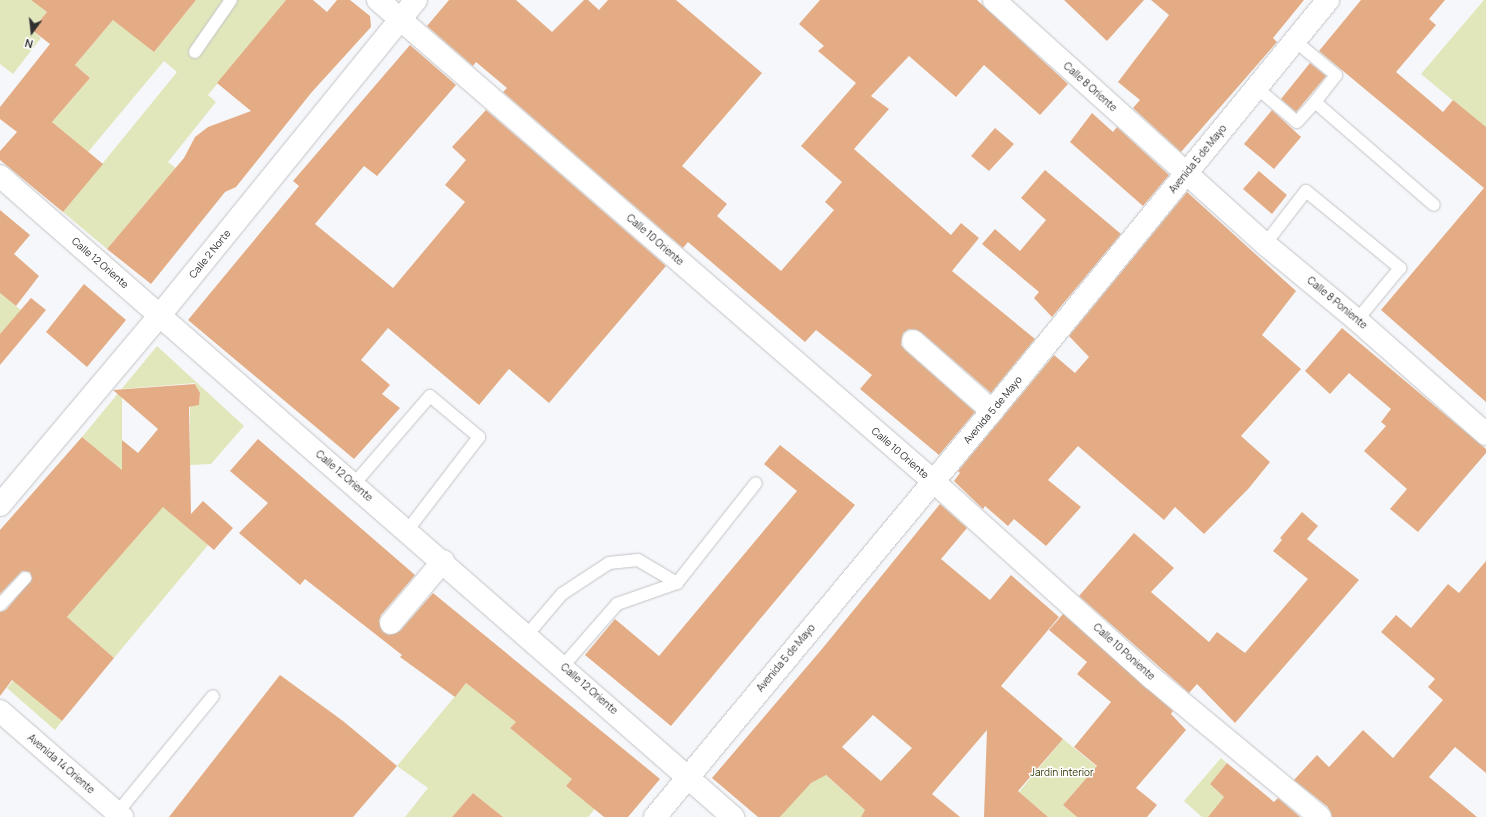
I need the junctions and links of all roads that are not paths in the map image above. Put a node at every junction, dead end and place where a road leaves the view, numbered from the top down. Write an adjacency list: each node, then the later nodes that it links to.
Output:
1 (231, 0): 8 (lane)
2 (378, 0): 6 (street, Calle 10 Oriente)
3 (416, 0): 6 (street, Calle 2 Norte)
4 (994, 0): 11 (street, Calle 8 Oriente)
5 (1328, 0): 7 (street, Avenida 5 de Mayo)
6 (400, 19): 15 (street, Calle 2 Norte); 20 (street, Calle 10 Oriente)
7 (1295, 40): 9 (street, Avenida 5 de Mayo); 10 (lane)
8 (195, 52)
9 (1257, 88): 10 (lane); 11 (street, Avenida 5 de Mayo)
10 (1315, 102): 13 (lane)
11 (1186, 174): 14 (street, Calle 8 Poniente); 18 (street, Avenida 5 de Mayo)
12 (0, 176): 15 (street, Calle 12 Oriente)
13 (1434, 205)
14 (1266, 244): 16 (street, Calle 8 Poniente); 16 (lane)
15 (160, 315): 22 (street, Calle 12 Oriente); 23 (street, Calle 2 Norte)
16 (1357, 320): 19 (street, Calle 8 Poniente)
17 (913, 342): 18 (street)
18 (992, 411): 20 (street, Avenida 5 de Mayo)
19 (1486, 434)
20 (933, 481): 34 (street, Avenida 5 de Mayo); 38 (street, Calle 10 Poniente)
21 (756, 483): 27 (lane)
22 (354, 484): 24 (street, Calle 12 Oriente); 24 (lane)
23 (0, 506)
24 (407, 531): 25 (street, Calle 12 Oriente)
25 (443, 561): 29 (street); 30 (street, Calle 12 Oriente)
26 (25, 578): 28 (lane)
27 (677, 582): 30 (lane); 31 (lane)
28 (0, 605)
29 (391, 623)
30 (528, 635): 31 (street, Calle 12 Oriente)
31 (563, 666): 34 (street, Calle 12 Oriente)
32 (213, 696): 35 (lane)
33 (0, 711): 35 (street, Avenida 14 Oriente)
34 (689, 776): 36 (street, Avenida 5 de Mayo); 37 (street, Calle 12 Oriente)
35 (120, 815)
36 (655, 817)
37 (733, 817)
38 (1320, 817)

